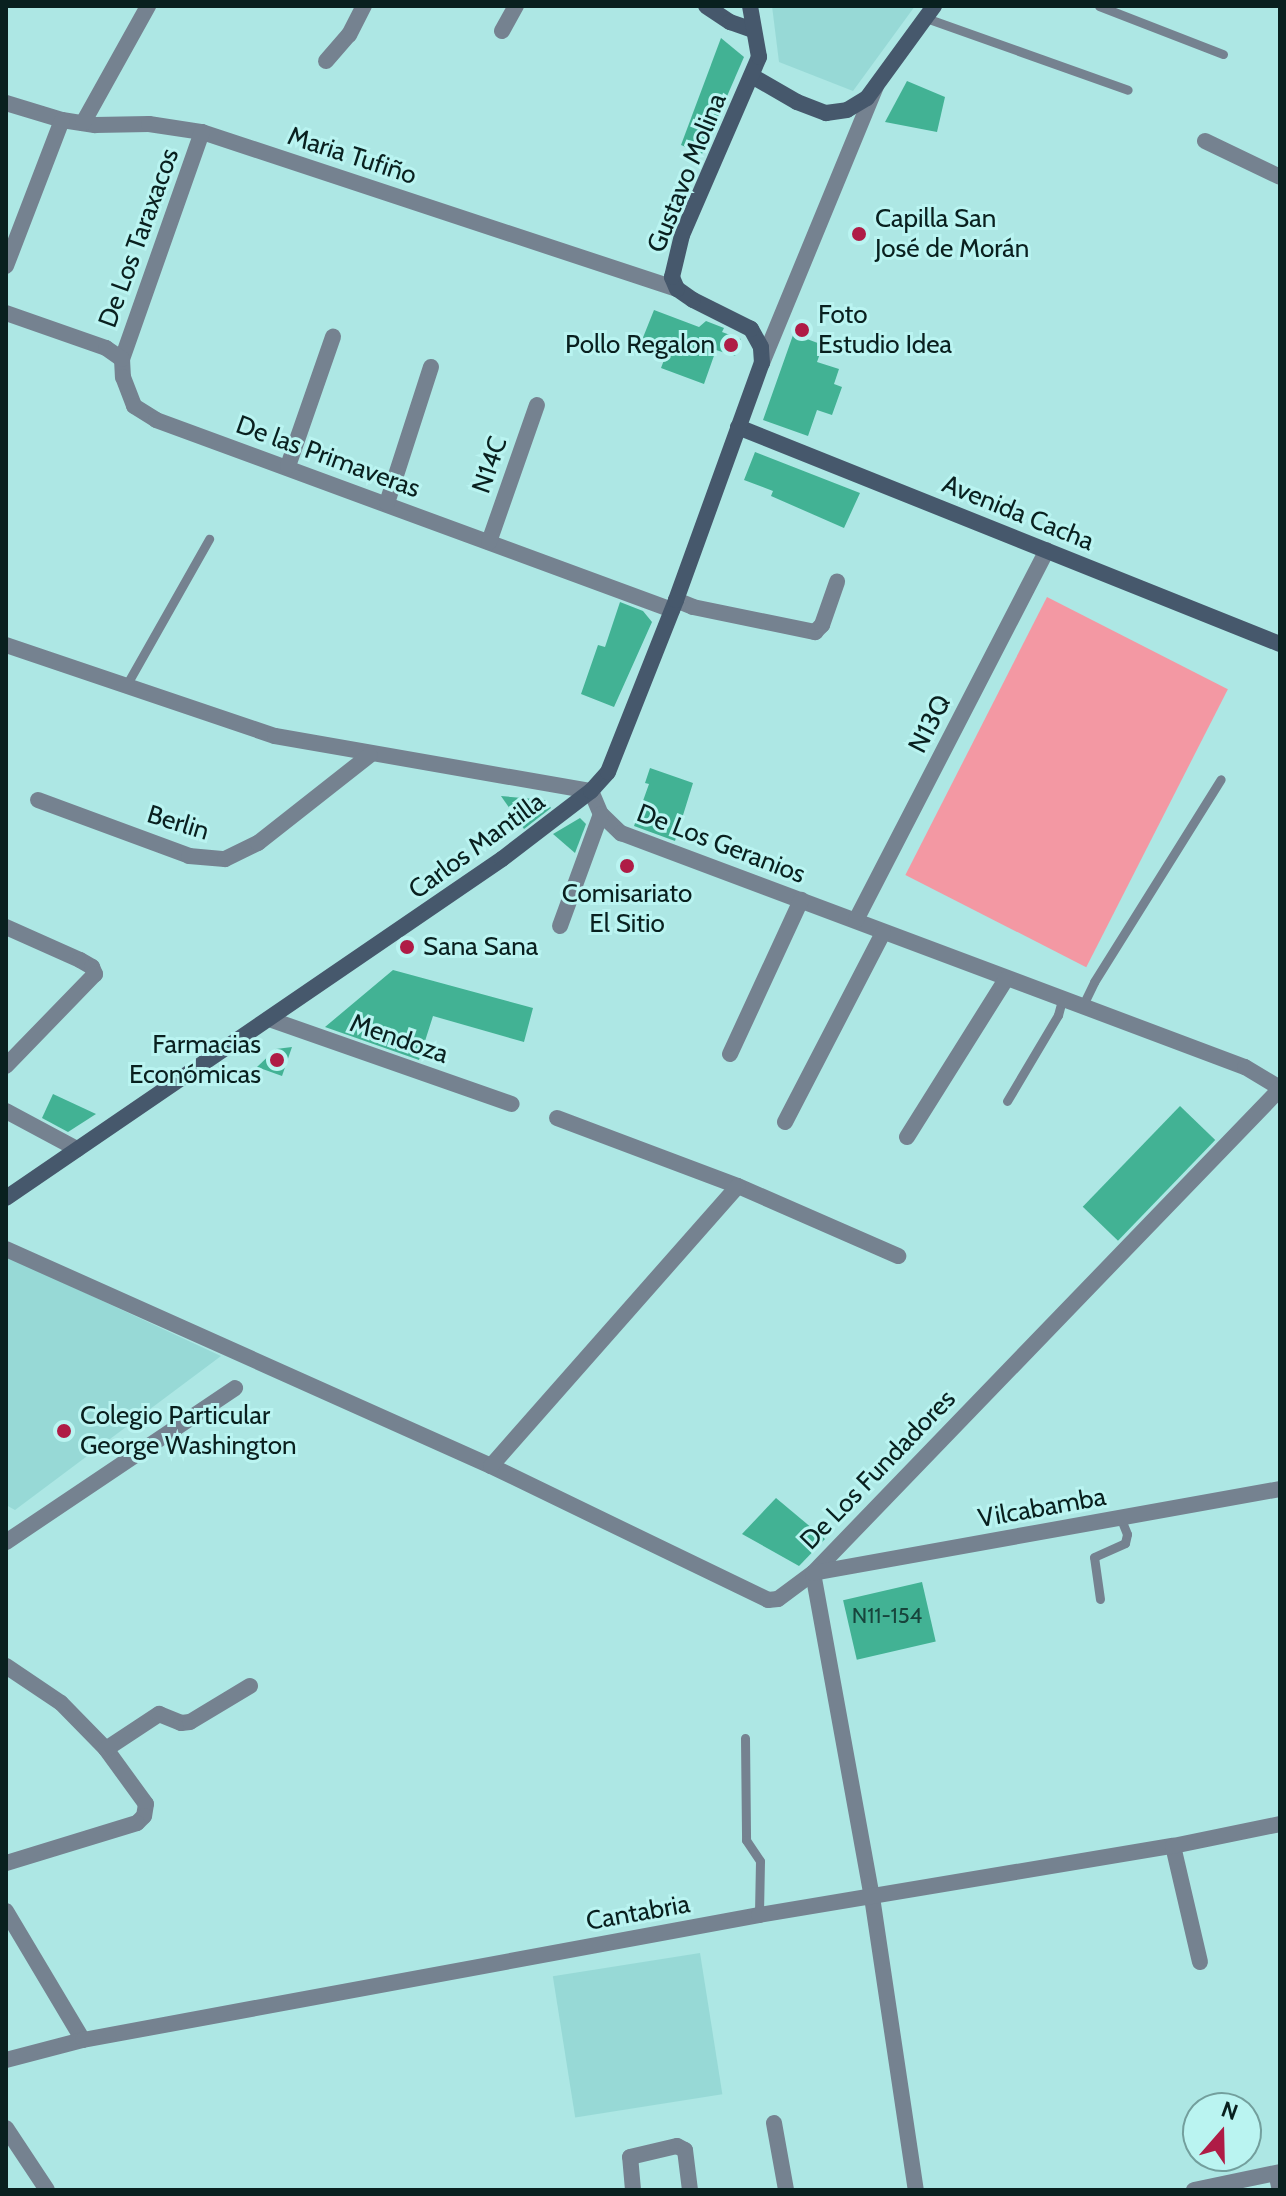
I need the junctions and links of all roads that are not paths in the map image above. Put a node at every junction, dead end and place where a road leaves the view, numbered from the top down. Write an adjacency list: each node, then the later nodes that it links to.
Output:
1 (148, 6): 17 (street)
2 (364, 6): 11 (street)
3 (516, 6): 9 (street)
4 (706, 6): 8 (street)
5 (750, 6): 8 (street, Gustavo Molina)
6 (1099, 6): 10 (lane)
7 (930, 12): 13 (street); 14 (lane)
8 (753, 30): 12 (street, Gustavo Molina)
9 (502, 31)
10 (1223, 54)
11 (326, 61)
12 (752, 76): 13 (street); 22 (street, Gustavo Molina)
13 (876, 87): 26 (street)
14 (1128, 90)
15 (6, 103): 16 (street, Maria Tufiño)
16 (62, 120): 17 (street, Maria Tufiño); 21 (street)
17 (83, 123): 18 (street, Maria Tufiño)
18 (202, 132): 22 (street, Maria Tufiño); 25 (street, De Los Taraxacos)
19 (1205, 141): 20 (street)
20 (1280, 177)
21 (6, 266)
22 (677, 289): 26 (street)
23 (6, 313): 25 (street)
24 (333, 337): 30 (street)
25 (122, 359): 30 (street, De las Primaveras)
26 (762, 363): 29 (street, Carlos Mantilla)
27 (431, 367): 31 (street)
28 (537, 405): 33 (street, N14C)
29 (738, 427): 34 (street, Avenida Cacha); 36 (street, Carlos Mantilla)
30 (288, 466): 31 (street, De las Primaveras)
31 (387, 503): 33 (street, De las Primaveras)
32 (209, 539): 39 (lane)
33 (489, 542): 36 (street, De las Primaveras)
34 (1047, 550): 37 (street, Avenida Cacha); 46 (street, N13Q)
35 (837, 582): 36 (street, De las Primaveras)
36 (674, 605): 42 (street, Carlos Mantilla)
37 (1280, 644)
38 (6, 645): 39 (street)
39 (127, 684): 40 (street)
40 (370, 755): 42 (street); 43 (street, Berlin)
41 (1221, 779): 52 (lane)
42 (591, 791): 44 (street, De Los Geranios); 53 (street, Carlos Mantilla)
43 (38, 800)
44 (601, 814): 45 (street, De Los Geranios); 47 (street)
45 (801, 900): 46 (street, De Los Geranios); 54 (street)
46 (856, 920): 49 (street, De Los Geranios)
47 (560, 926)
48 (6, 927): 55 (street)
49 (883, 933): 50 (street, De Los Geranios); 61 (street)
50 (1006, 979): 51 (street, De Los Geranios); 62 (street)
51 (1062, 1000): 52 (street, De Los Geranios); 57 (lane)
52 (1082, 1007): 56 (street, De Los Geranios)
53 (269, 1019): 58 (street, Mendoza); 63 (street, Carlos Mantilla)
54 (730, 1054)
55 (6, 1066)
56 (1280, 1089): 73 (street, De Los Fundadores)
57 (1007, 1101)
58 (512, 1104)
59 (6, 1111): 63 (street)
60 (557, 1118): 64 (street)
61 (785, 1122)
62 (907, 1137)
63 (77, 1149): 65 (street, Carlos Mantilla)
64 (738, 1186): 67 (street); 69 (street)
65 (6, 1198)
66 (6, 1249): 69 (street)
67 (898, 1256)
68 (235, 1388): 72 (street)
69 (491, 1466): 73 (street)
70 (1280, 1489): 71 (street, Vilcabamba)
71 (1121, 1519): 73 (street, Vilcabamba); 74 (lane)
72 (6, 1542)
73 (813, 1573): 82 (street, De Los Fundadores)
74 (1100, 1599)
75 (6, 1666): 78 (street)
76 (250, 1686): 78 (street)
77 (745, 1738): 84 (lane)
78 (106, 1749): 81 (street)
79 (1280, 1824): 80 (street, Cantabria)
80 (1173, 1846): 82 (street, Cantabria); 85 (street)
81 (6, 1863)
82 (872, 1897): 84 (street, Cantabria); 95 (street, De Los Fundadores)
83 (6, 1911): 86 (street)
84 (759, 1915): 86 (street, Cantabria)
85 (1200, 1962)
86 (83, 2040): 87 (street, Cantabria)
87 (6, 2060)
88 (774, 2123): 94 (street)
89 (6, 2128): 91 (street)
90 (1276, 2178): 96 (street)
91 (47, 2190)
92 (633, 2190): 93 (street)
93 (690, 2190)
94 (786, 2190)
95 (916, 2190)
96 (1194, 2190)

